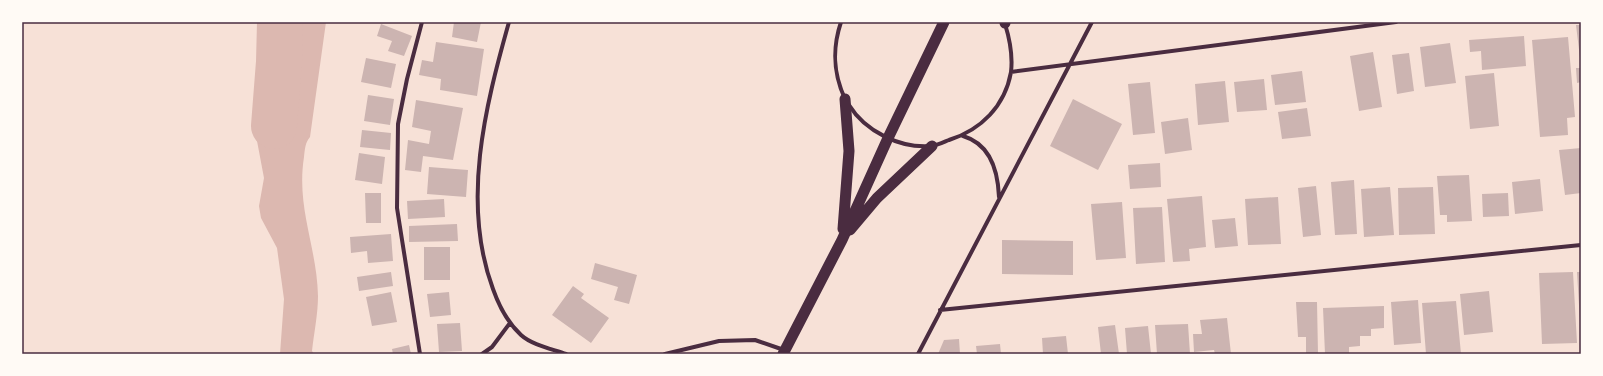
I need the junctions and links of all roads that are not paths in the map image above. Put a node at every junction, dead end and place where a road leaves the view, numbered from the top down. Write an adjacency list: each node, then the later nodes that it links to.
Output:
1 (422, 22): 20 (street)
2 (509, 22): 18 (street)
3 (841, 22): 10 (street)
4 (944, 22): 12 (highway)
5 (1005, 22): 9 (street)
6 (1092, 22): 8 (street)
7 (1396, 22): 8 (street)
8 (1069, 64): 9 (street); 14 (street)
9 (1011, 72): 11 (street)
10 (845, 99): 12 (street); 15 (highway)
11 (962, 136): 13 (street); 14 (street)
12 (888, 138): 13 (street); 15 (highway)
13 (932, 146): 15 (highway)
14 (1000, 198): 17 (street)
15 (842, 240): 19 (highway)
16 (1581, 245): 17 (street)
17 (940, 310): 24 (street)
18 (510, 323): 21 (street); 22 (street)
19 (783, 352): 23 (street)
20 (420, 354)
21 (482, 354)
22 (566, 354)
23 (665, 354)
24 (918, 354)

